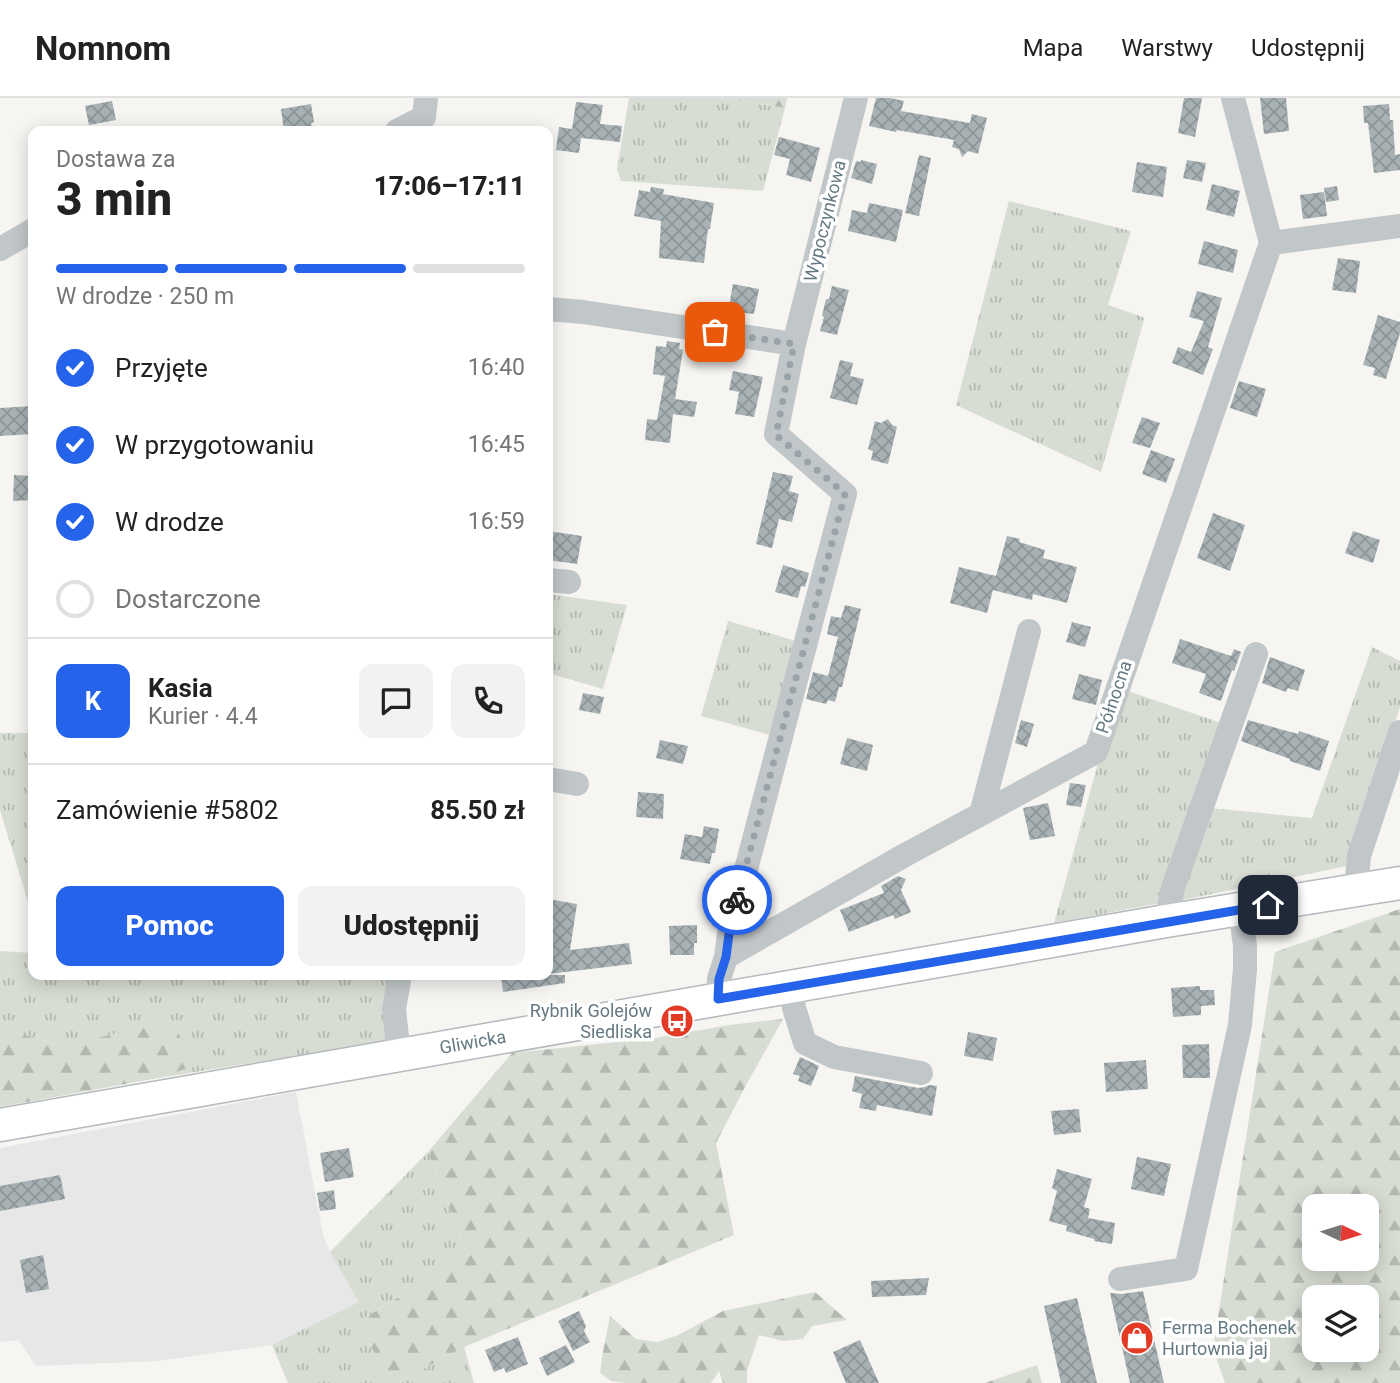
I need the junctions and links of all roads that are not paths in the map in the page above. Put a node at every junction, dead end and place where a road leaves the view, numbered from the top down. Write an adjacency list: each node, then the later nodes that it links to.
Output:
1 (426, 98): 4 (street)
2 (856, 98): 10 (street, Wypoczynkowa)
3 (1233, 98): 7 (street)
4 (407, 126)
5 (1400, 226): 7 (street)
6 (28, 233): 8 (street)
7 (1271, 243): 16 (street, Północna)
8 (0, 249)
9 (553, 309): 10 (street)
10 (794, 344): 21 (street, Wypoczynkowa)
11 (1029, 631): 16 (street)
12 (1256, 654): 20 (street)
13 (1400, 732): 18 (street)
14 (553, 780): 15 (street)
15 (577, 784)
16 (981, 814): 21 (street, Północna)
17 (1400, 883): 18 (main road, Gliwicka)
18 (1359, 891): 19 (main road, Gliwicka)
19 (1240, 909): 20 (main road, Gliwicka); 28 (street)
20 (1166, 922): 23 (main road, Gliwicka)
21 (726, 957): 24 (street, Wypoczynkowa)
22 (399, 980): 25 (street)
23 (791, 987): 24 (main road, Gliwicka); 26 (street)
24 (718, 999): 25 (main road, Gliwicka)
25 (399, 1056): 27 (main road, Gliwicka)
26 (921, 1073)
27 (0, 1125)
28 (1120, 1279)

